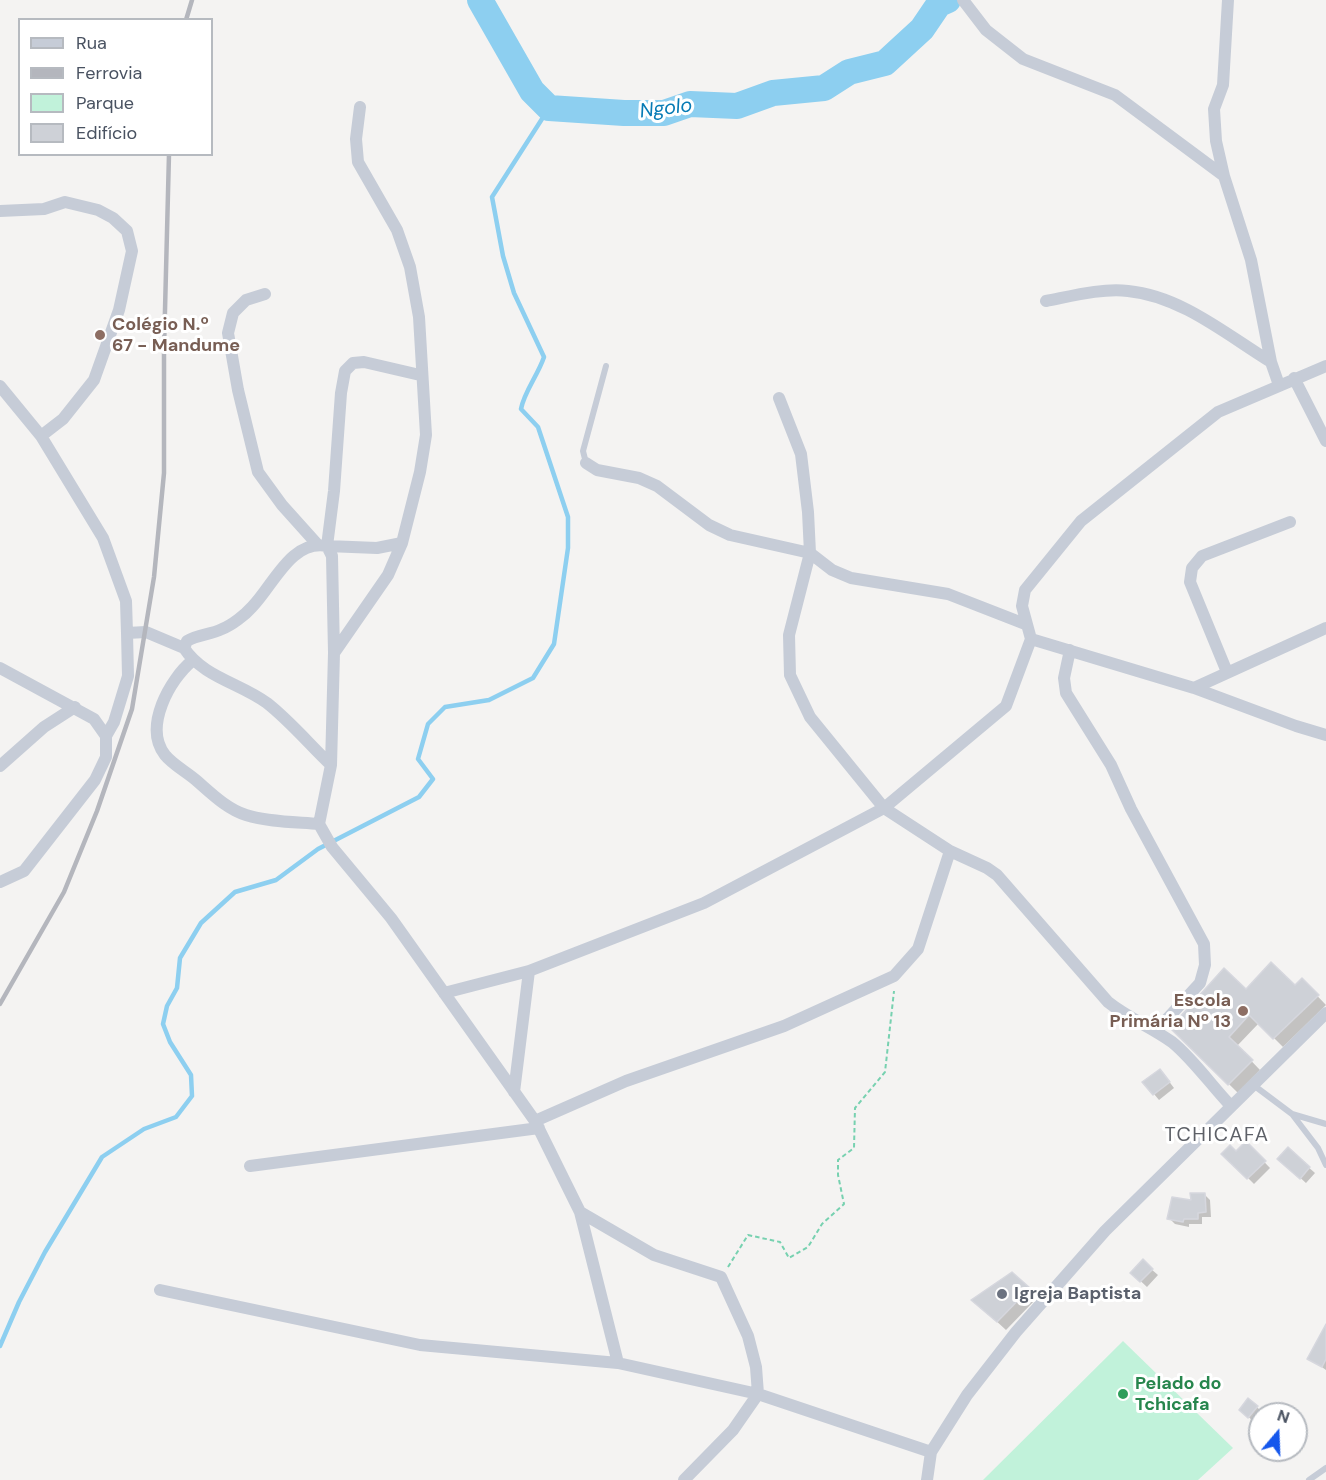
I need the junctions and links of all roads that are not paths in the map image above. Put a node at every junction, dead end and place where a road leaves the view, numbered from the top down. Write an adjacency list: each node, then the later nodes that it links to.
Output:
1 (963, 0): 4 (street)
2 (1228, 0): 4 (street)
3 (360, 106): 11 (street)
4 (1224, 176): 8 (street)
5 (0, 211): 16 (street)
6 (265, 294): 21 (street)
7 (1046, 301): 8 (street)
8 (1271, 362): 13 (street)
9 (606, 366): 18 (lane)
10 (1326, 366): 12 (street)
11 (420, 375): 20 (street); 21 (street)
12 (1294, 378): 13 (street); 17 (street)
13 (1279, 385): 23 (street)
14 (0, 386): 16 (street)
15 (779, 398): 22 (street)
16 (41, 436): 25 (street)
17 (1326, 441)
18 (586, 463): 22 (street)
19 (1290, 522): 32 (street)
20 (402, 543): 21 (street); 29 (street)
21 (322, 545): 27 (street); 29 (street)
22 (810, 553): 23 (street); 39 (street)
23 (1026, 624): 26 (street)
24 (1326, 628): 32 (street)
25 (127, 633): 27 (street); 36 (street)
26 (1031, 639): 28 (street); 39 (street)
27 (184, 648): 30 (street)
28 (1070, 650): 33 (street); 46 (street)
29 (334, 653): 37 (street)
30 (192, 661): 37 (street); 40 (street)
31 (0, 668): 34 (street)
32 (1227, 672): 33 (street)
33 (1194, 688): 35 (street)
34 (75, 707): 36 (street); 38 (street)
35 (1326, 735)
36 (106, 736): 42 (street)
37 (330, 765): 40 (street)
38 (0, 766)
39 (884, 807): 41 (street); 43 (street)
40 (322, 828): 44 (street)
41 (950, 851): 46 (street); 51 (street)
42 (0, 882)
43 (530, 971): 44 (street); 48 (street)
44 (444, 993): 48 (street)
45 (1326, 1013): 47 (street)
46 (1156, 1031): 49 (street)
47 (1252, 1084): 49 (street); 50 (lane)
48 (514, 1092): 51 (street)
49 (1230, 1105): 59 (street)
50 (1292, 1114): 52 (lane); 53 (lane)
51 (537, 1124): 54 (street); 55 (street)
52 (1326, 1124)
53 (1326, 1165)
54 (250, 1166)
55 (580, 1212): 57 (street); 58 (street)
56 (160, 1290): 57 (street)
57 (618, 1363): 58 (street)
58 (758, 1394): 59 (street); 61 (street)
59 (931, 1452): 62 (street)
60 (1326, 1468): 63 (lane)
61 (684, 1480)
62 (927, 1480)
63 (1309, 1480)

